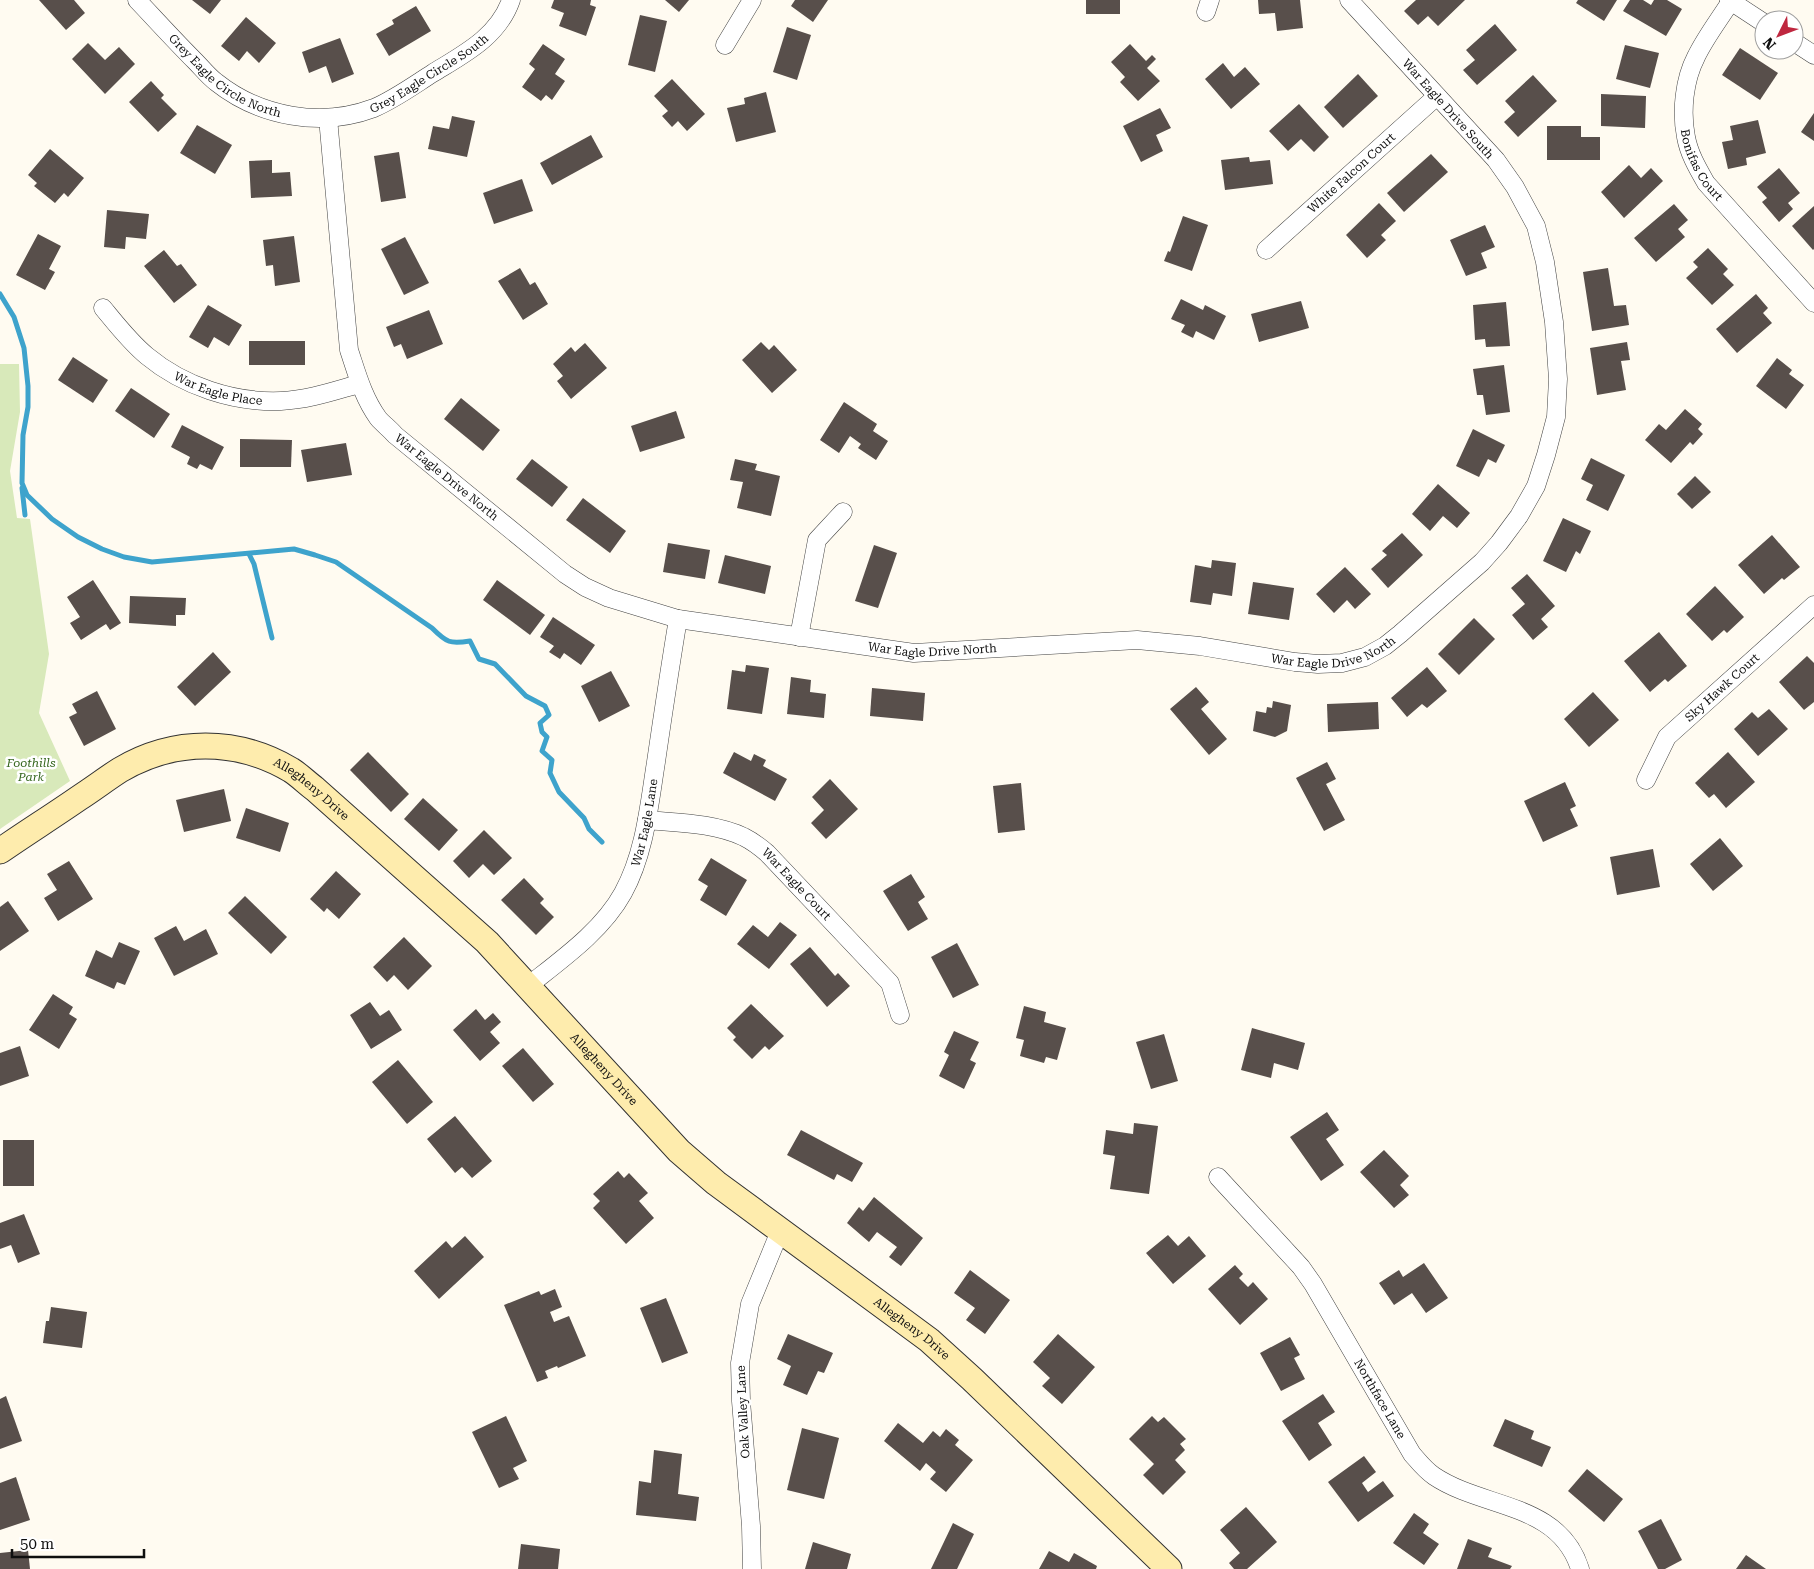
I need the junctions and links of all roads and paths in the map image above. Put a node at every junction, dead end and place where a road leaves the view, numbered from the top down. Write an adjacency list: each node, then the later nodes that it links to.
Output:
1 (137, 0): 9 (street, Grey Eagle Circle North)
2 (511, 0): 9 (street, Grey Eagle Circle South)
3 (752, 0): 7 (street)
4 (1349, 0): 8 (street, War Eagle Drive South)
5 (1730, 1): 6 (street); 12 (street, Bonifas Court)
6 (1754, 17)
7 (725, 45)
8 (1437, 96): 10 (street, War Eagle Drive South); 11 (street, White Falcon Court)
9 (328, 118): 14 (street, War Eagle Drive North)
10 (1536, 226): 18 (street, War Eagle Drive North)
11 (1266, 250)
12 (1814, 303)
13 (103, 308): 14 (street, War Eagle Place)
14 (359, 384): 17 (street, War Eagle Drive North)
15 (843, 512): 18 (street)
16 (1814, 604): 19 (street, Sky Hawk Court)
17 (678, 619): 18 (street, War Eagle Drive North); 20 (street, War Eagle Lane)
18 (798, 637)
19 (1646, 780)
20 (647, 820): 22 (street, War Eagle Lane); 23 (street, War Eagle Court)
21 (0, 851): 22 (street, Allegheny Drive)
22 (528, 986): 25 (street, Allegheny Drive)
23 (900, 1015)
24 (1218, 1177): 28 (street, Northface Lane)
25 (780, 1231): 26 (street, Oak Valley Lane); 27 (street, Allegheny Drive)
26 (752, 1569)
27 (1169, 1569)
28 (1580, 1569)

